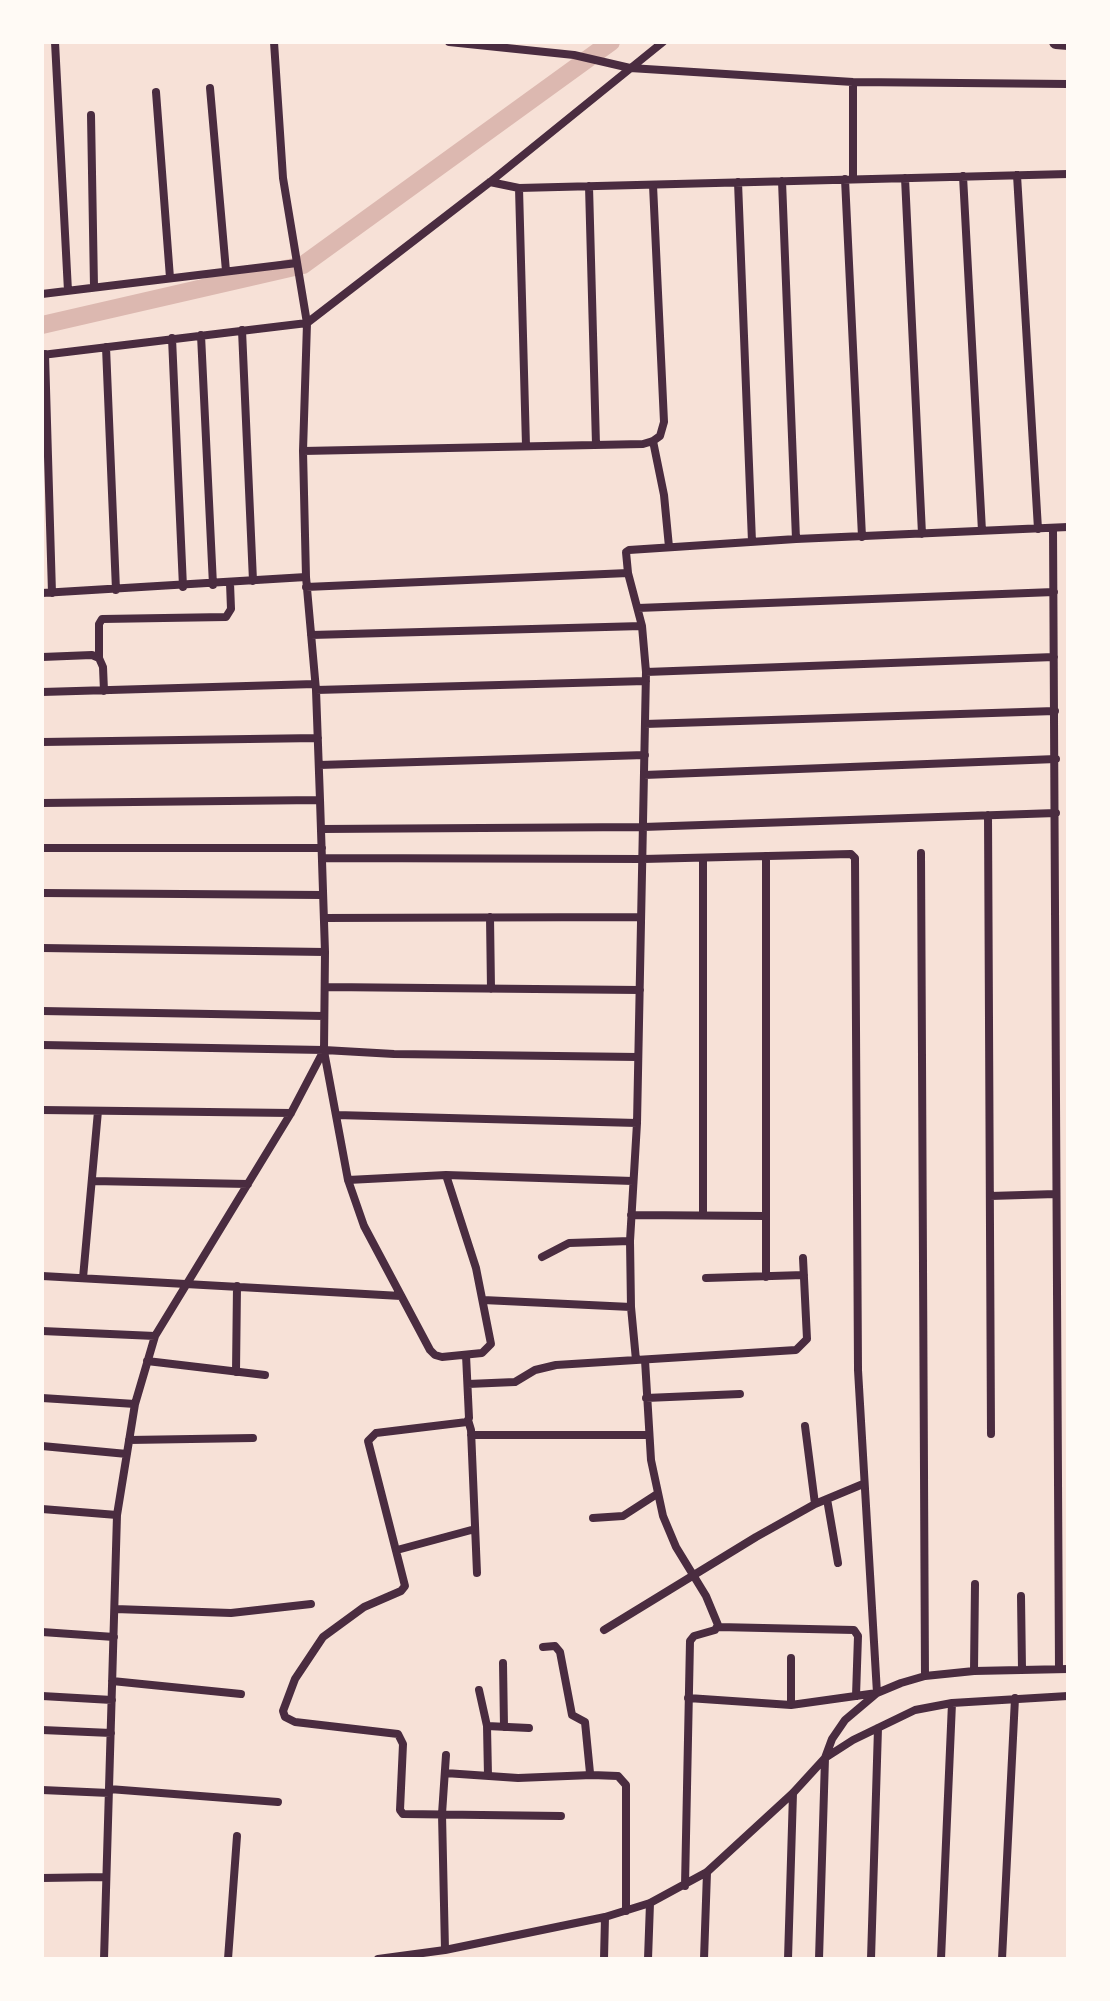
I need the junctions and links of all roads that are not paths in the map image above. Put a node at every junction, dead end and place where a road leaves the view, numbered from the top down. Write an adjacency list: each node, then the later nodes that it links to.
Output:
1 (55, 42): 28 (street)
2 (274, 42): 24 (street)
3 (449, 42): 7 (street)
4 (663, 42): 7 (street)
5 (1056, 42): 6 (main road)
6 (1068, 43)
7 (630, 68): 8 (street); 19 (street)
8 (853, 82): 9 (street); 17 (street)
9 (1068, 84)
10 (210, 88): 25 (street)
11 (156, 92): 26 (street)
12 (91, 115): 27 (street)
13 (1068, 174): 14 (street)
14 (1017, 175): 15 (street); 42 (street)
15 (963, 176): 16 (street); 43 (street)
16 (905, 178): 17 (street); 44 (street)
17 (849, 179): 18 (street); 45 (street)
18 (782, 181): 20 (street); 46 (street)
19 (490, 182): 23 (street); 30 (street)
20 (738, 182): 21 (street); 47 (street)
21 (653, 185): 22 (street); 36 (street)
22 (589, 186): 23 (street); 37 (street)
23 (519, 188): 38 (street)
24 (297, 263): 25 (street); 30 (street)
25 (226, 271): 26 (street)
26 (170, 278): 27 (street)
27 (94, 287): 28 (street)
28 (68, 291): 29 (street)
29 (42, 294)
30 (307, 323): 31 (street); 39 (street)
31 (242, 330): 32 (street); 50 (street)
32 (201, 335): 33 (street); 53 (street)
33 (172, 338): 34 (street); 54 (street)
34 (106, 347): 35 (street); 55 (street)
35 (44, 354): 58 (street)
36 (653, 441): 37 (street); 48 (street)
37 (596, 445): 38 (street)
38 (526, 446): 39 (street)
39 (303, 451): 51 (street)
40 (1068, 527): 41 (street)
41 (1053, 528): 42 (street); 56 (street)
42 (1038, 529): 43 (street)
43 (982, 531): 44 (street)
44 (922, 534): 45 (street)
45 (862, 537): 46 (street)
46 (796, 539): 47 (street)
47 (752, 542): 48 (street)
48 (669, 547): 49 (street)
49 (628, 573): 51 (street); 59 (street)
50 (253, 581): 51 (street); 52 (street)
51 (306, 582): 61 (street)
52 (230, 583): 53 (street); 64 (street)
53 (213, 585): 54 (street)
54 (183, 587): 55 (street)
55 (116, 590): 58 (street)
56 (1054, 592): 59 (street); 63 (street)
57 (42, 593): 58 (street)
58 (52, 593)
59 (638, 608): 60 (street)
60 (642, 626): 61 (street); 65 (street)
61 (311, 635): 66 (street)
62 (42, 657): 64 (street)
63 (1054, 657): 65 (street); 69 (street)
64 (99, 658): 67 (street)
65 (646, 677): 66 (street); 70 (street)
66 (315, 687): 67 (street); 71 (street)
67 (104, 691): 68 (street)
68 (42, 692)
69 (1055, 711): 70 (street); 74 (street)
70 (645, 724): 73 (street)
71 (318, 738): 72 (street); 75 (street)
72 (42, 742)
73 (645, 755): 75 (street); 76 (street)
74 (1056, 759): 76 (street); 79 (street)
75 (319, 765): 77 (street)
76 (644, 775): 81 (street)
77 (320, 800): 78 (street); 82 (street)
78 (42, 803)
79 (1056, 813): 80 (street); 115 (street)
80 (988, 815): 81 (street); 116 (street)
81 (643, 827): 82 (street); 89 (street)
82 (321, 829): 84 (street)
83 (42, 848): 84 (street)
84 (322, 848): 87 (street)
85 (921, 853): 180 (street)
86 (766, 856): 88 (street); 119 (street); 154 (street)
87 (322, 858): 89 (street); 91 (street)
88 (703, 858): 89 (street); 118 (street)
89 (643, 859): 93 (street)
90 (42, 893): 91 (street)
91 (323, 895): 94 (street)
92 (490, 917): 93 (street); 94 (street); 98 (street)
93 (641, 917): 99 (street)
94 (324, 918): 96 (street)
95 (42, 948): 96 (street)
96 (325, 952): 97 (street)
97 (325, 987): 98 (street); 101 (street)
98 (491, 989): 99 (street)
99 (640, 990): 104 (street)
100 (42, 1011): 101 (street)
101 (324, 1016): 103 (street)
102 (42, 1045): 103 (street)
103 (324, 1050): 104 (street); 107 (street); 108 (street)
104 (638, 1057): 109 (street)
105 (42, 1110): 106 (street)
106 (98, 1111): 107 (street); 112 (street)
107 (291, 1113): 114 (street)
108 (336, 1115): 109 (street); 111 (street)
109 (637, 1123): 113 (street)
110 (446, 1175): 111 (street); 113 (street); 131 (street)
111 (348, 1180): 130 (street)
112 (92, 1181): 114 (street); 126 (street)
113 (633, 1181): 117 (street)
114 (248, 1184): 128 (street)
115 (1056, 1194): 116 (street); 177 (street)
116 (990, 1196): 147 (street)
117 (631, 1215): 118 (street); 120 (street)
118 (703, 1215): 119 (street)
119 (766, 1216): 125 (street)
120 (630, 1241): 121 (street); 132 (street)
121 (542, 1257)
122 (803, 1258): 123 (street)
123 (804, 1275): 125 (street); 136 (street)
124 (42, 1276): 126 (street)
125 (766, 1277): 127 (street)
126 (83, 1278): 128 (street)
127 (706, 1278)
128 (187, 1283): 129 (street); 134 (street)
129 (237, 1286): 130 (street); 138 (street)
130 (401, 1296): 135 (street)
131 (483, 1300): 132 (street); 135 (street)
132 (631, 1307): 136 (street)
133 (42, 1331): 134 (street)
134 (155, 1336): 137 (street)
135 (466, 1355): 140 (street)
136 (640, 1360): 140 (street); 143 (street)
137 (147, 1361): 138 (street); 144 (street)
138 (236, 1372): 139 (street)
139 (265, 1375)
140 (468, 1384): 145 (street)
141 (740, 1394): 143 (street)
142 (42, 1398): 144 (street)
143 (646, 1398): 149 (street)
144 (135, 1404): 151 (street)
145 (468, 1420): 148 (street); 162 (street)
146 (805, 1426): 157 (street)
147 (991, 1434)
148 (471, 1435): 149 (street); 161 (street)
149 (648, 1435): 155 (street)
150 (253, 1438): 151 (street)
151 (129, 1440): 153 (street)
152 (42, 1446): 153 (street)
153 (127, 1454): 159 (street)
154 (863, 1484): 156 (street); 183 (street)
155 (657, 1494): 160 (street); 165 (street)
156 (827, 1499): 157 (street); 163 (street)
157 (815, 1504): 165 (street)
158 (42, 1509): 159 (street)
159 (117, 1515): 169 (street)
160 (593, 1518)
161 (475, 1529): 162 (street); 164 (street)
162 (397, 1550): 208 (street)
163 (838, 1563)
164 (477, 1573)
165 (693, 1576): 170 (street); 171 (street)
166 (975, 1584): 179 (street)
167 (1021, 1596): 178 (street)
168 (311, 1604): 169 (street)
169 (115, 1609): 173 (street)
170 (718, 1627): 186 (street); 188 (street)
171 (604, 1630)
172 (42, 1632): 173 (street)
173 (114, 1637): 181 (street)
174 (543, 1647): 202 (street)
175 (791, 1658): 192 (street)
176 (503, 1663): 194 (street)
177 (1063, 1669): 178 (street)
178 (1022, 1670): 179 (street)
179 (974, 1671): 180 (street)
180 (925, 1676): 183 (street)
181 (112, 1681): 184 (street); 190 (street)
182 (479, 1690): 193 (street)
183 (877, 1693): 186 (street); 200 (street)
184 (241, 1694)
185 (42, 1696): 190 (street)
186 (856, 1696): 192 (street)
187 (1068, 1696): 189 (street)
188 (688, 1698): 192 (street); 214 (street)
189 (1015, 1698): 191 (street); 230 (street)
190 (112, 1700): 198 (street)
191 (952, 1703): 196 (street); 229 (street)
192 (791, 1705)
193 (487, 1726): 194 (street); 203 (street)
194 (504, 1727): 195 (street)
195 (529, 1728)
196 (878, 1728): 200 (street); 228 (street)
197 (42, 1730): 198 (street)
198 (111, 1733): 205 (street)
199 (446, 1755): 201 (street)
200 (825, 1758): 206 (street); 227 (street)
201 (445, 1773): 203 (street); 208 (street)
202 (592, 1775): 203 (street); 216 (street)
203 (488, 1776)
204 (42, 1790): 205 (street)
205 (109, 1791): 207 (street); 212 (street)
206 (793, 1793): 211 (street); 226 (street)
207 (278, 1802)
208 (442, 1814): 209 (street); 218 (street)
209 (561, 1816)
210 (237, 1836): 221 (street)
211 (707, 1872): 214 (street); 225 (street)
212 (106, 1877): 213 (street); 220 (street)
213 (42, 1878)
214 (685, 1886): 215 (street)
215 (650, 1903): 216 (street); 224 (street)
216 (626, 1911): 217 (street)
217 (605, 1917): 218 (street); 223 (street)
218 (445, 1950): 219 (street)
219 (426, 1956): 222 (street)
220 (104, 1959)
221 (228, 1959)
222 (378, 1959)
223 (604, 1959)
224 (648, 1959)
225 (704, 1959)
226 (788, 1959)
227 (819, 1959)
228 (871, 1959)
229 (941, 1959)
230 (1002, 1959)

